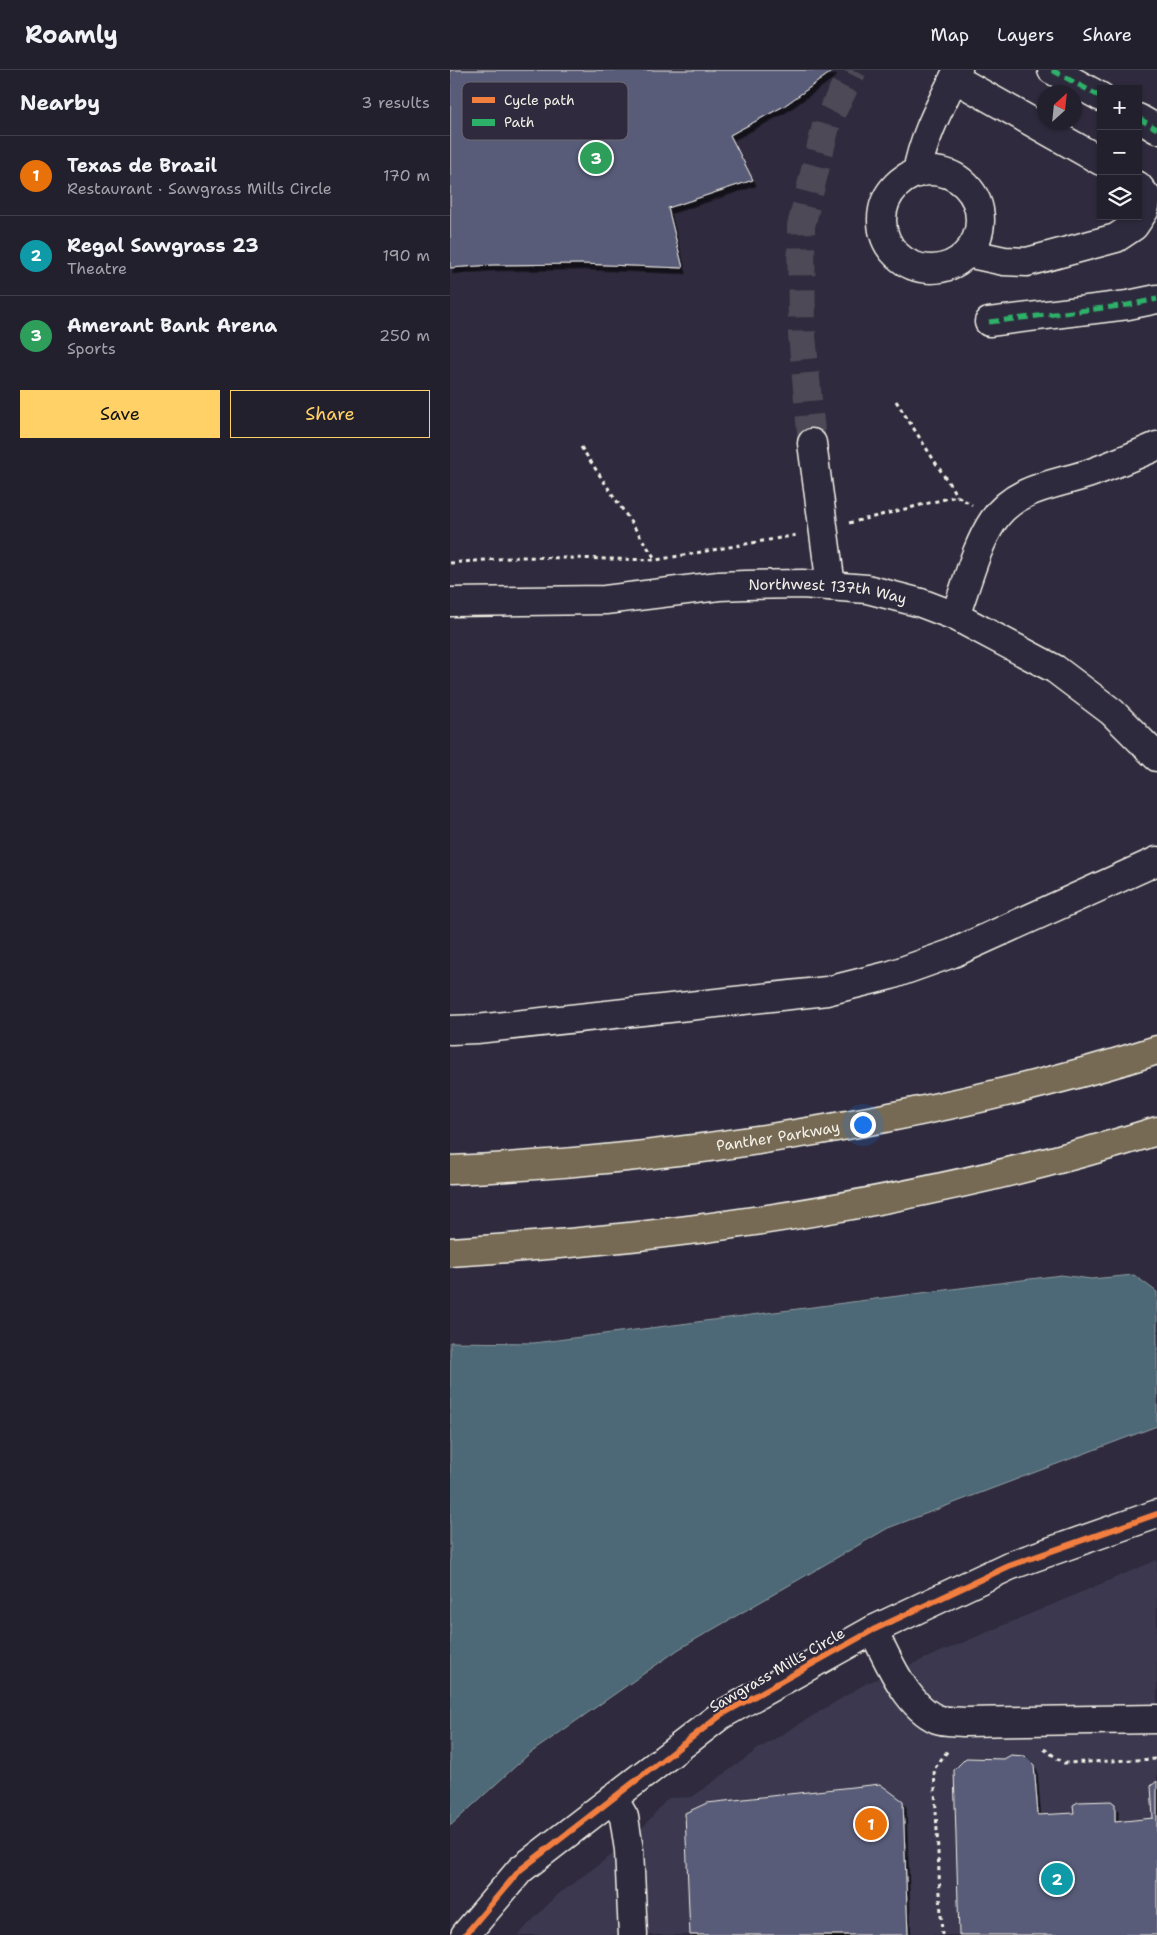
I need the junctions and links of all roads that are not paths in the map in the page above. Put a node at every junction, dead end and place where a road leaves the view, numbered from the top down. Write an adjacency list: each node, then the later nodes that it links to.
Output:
1 (1052, 70): 3 (street)
2 (956, 74): 6 (street); 7 (street)
3 (1097, 95)
4 (1142, 120): 5 (street)
5 (1157, 129)
6 (1097, 159)
7 (917, 173): 11 (street); 11 (street)
8 (1142, 192): 9 (street)
9 (1142, 214)
10 (1138, 220): 11 (street)
11 (968, 253)
12 (1157, 299): 13 (street)
13 (989, 322)
14 (812, 443): 16 (street)
15 (1157, 446): 18 (street)
16 (831, 586): 17 (street, Northwest 137th Way); 18 (street, Northwest 137th Way)
17 (450, 602)
18 (956, 616): 19 (street, Northwest 137th Way)
19 (1157, 757)
20 (1157, 861): 21 (street)
21 (450, 1030)
22 (1157, 1050): 24 (main road, Panther Parkway)
23 (1157, 1131): 25 (main road)
24 (450, 1170)
25 (450, 1252)
26 (1157, 1514): 27 (street, Sawgrass Mills Circle)
27 (873, 1630): 28 (street); 29 (street, Sawgrass Mills Circle)
28 (1157, 1719)
29 (613, 1798): 30 (street, Sawgrass Mills Circle); 31 (street)
30 (465, 1935)
31 (633, 1935)

